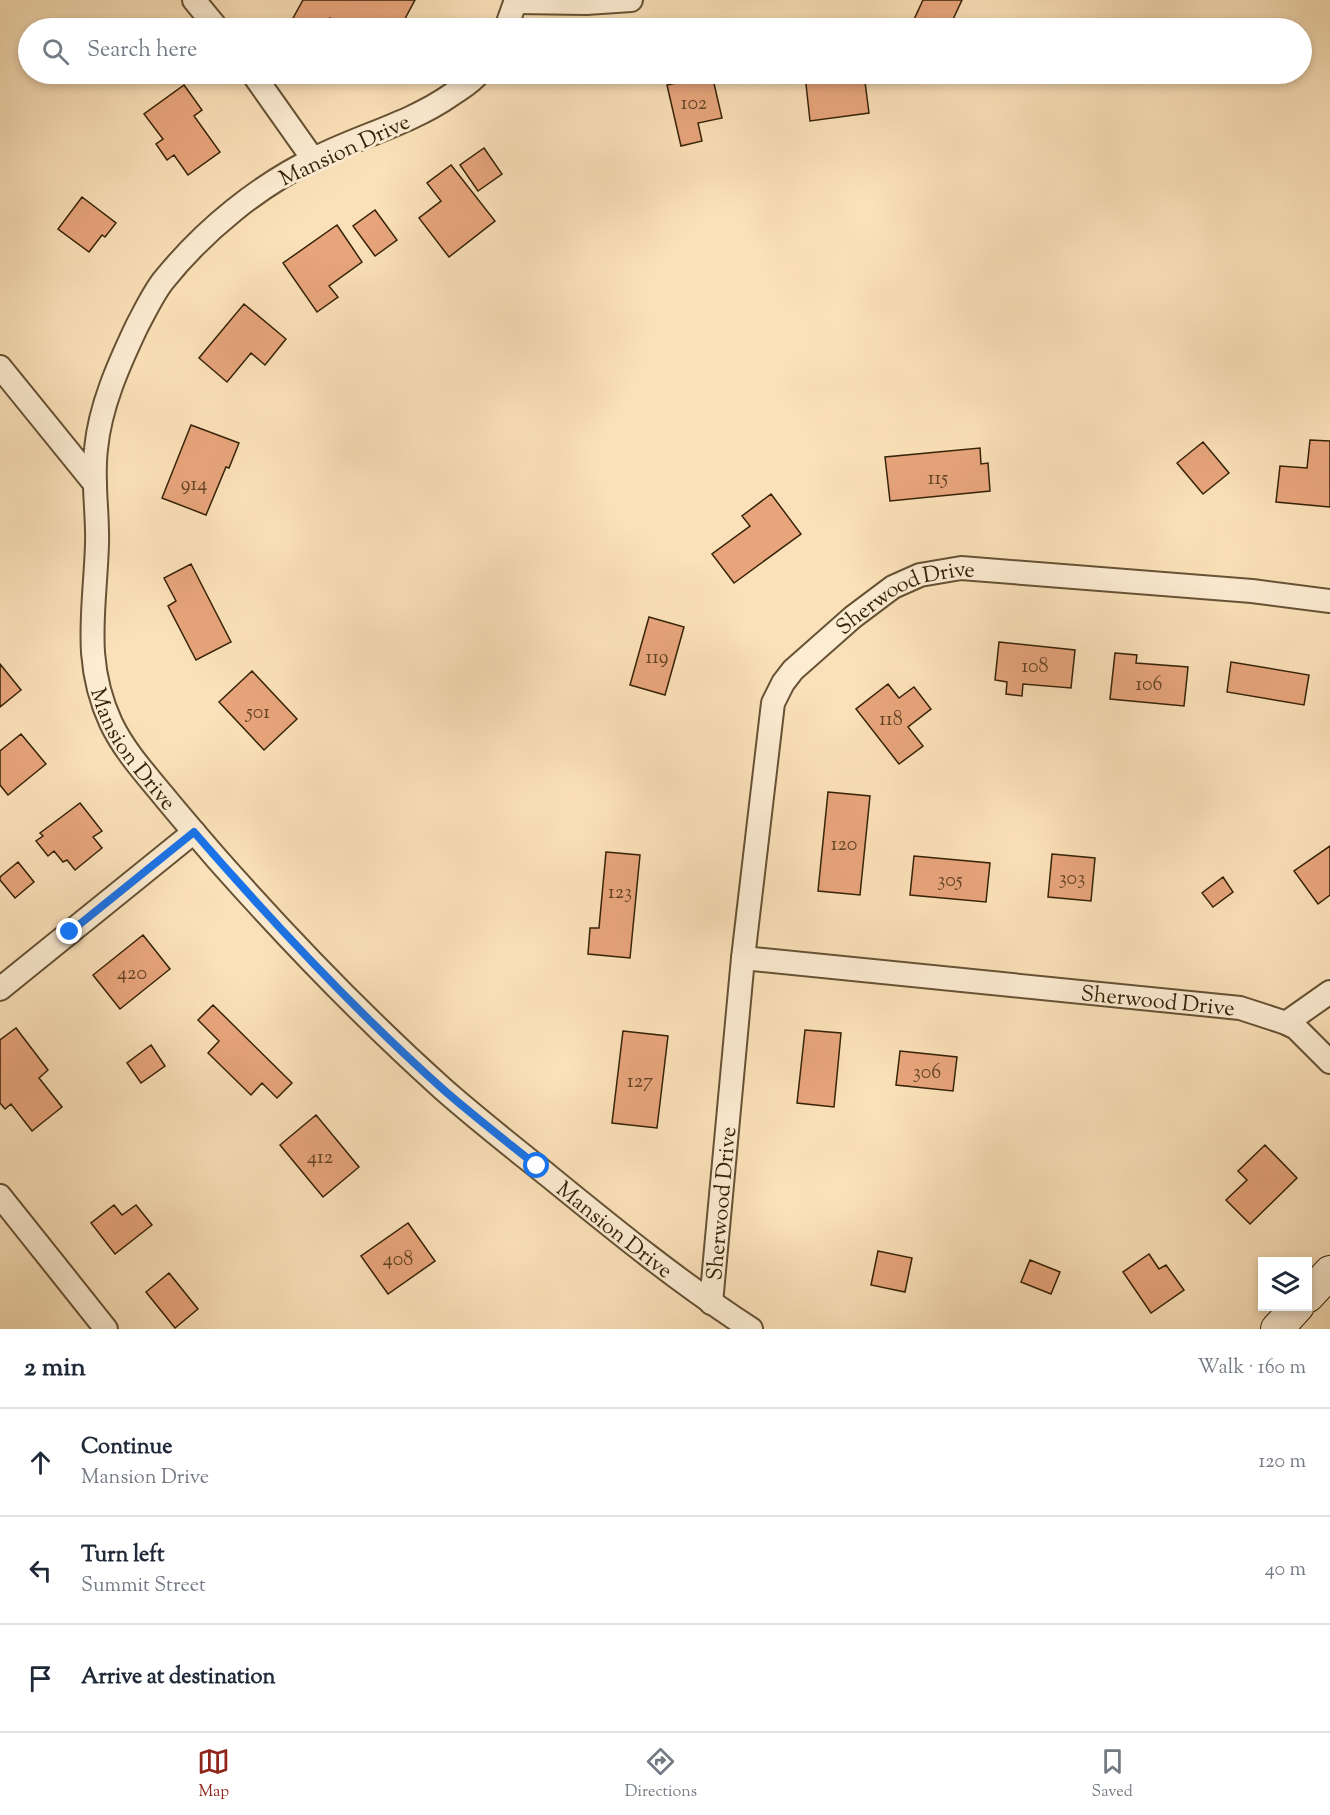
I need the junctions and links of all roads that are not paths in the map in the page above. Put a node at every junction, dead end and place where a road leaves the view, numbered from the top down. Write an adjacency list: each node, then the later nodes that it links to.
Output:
1 (194, 0): 4 (street)
2 (631, 0): 3 (street)
3 (516, 1): 5 (street)
4 (209, 18)
5 (510, 18)
6 (260, 84): 8 (street)
7 (468, 84): 8 (street, Mansion Drive)
8 (313, 159): 10 (street, Mansion Drive)
9 (0, 367): 10 (street)
10 (94, 484): 12 (street, Mansion Drive)
11 (1330, 601): 13 (street, Sherwood Drive)
12 (194, 832): 14 (street); 21 (street, Mansion Drive)
13 (743, 958): 16 (street, Sherwood Drive); 21 (street, Sherwood Drive)
14 (0, 989)
15 (1330, 992): 16 (street)
16 (1286, 1023): 17 (street, Sherwood Drive)
17 (1330, 1062)
18 (0, 1196): 23 (street)
19 (1330, 1272): 20 (main road)
20 (1312, 1292)
21 (711, 1303): 24 (street, Mansion Drive)
22 (1293, 1311): 25 (main road)
23 (106, 1329)
24 (751, 1329)
25 (1277, 1329)

